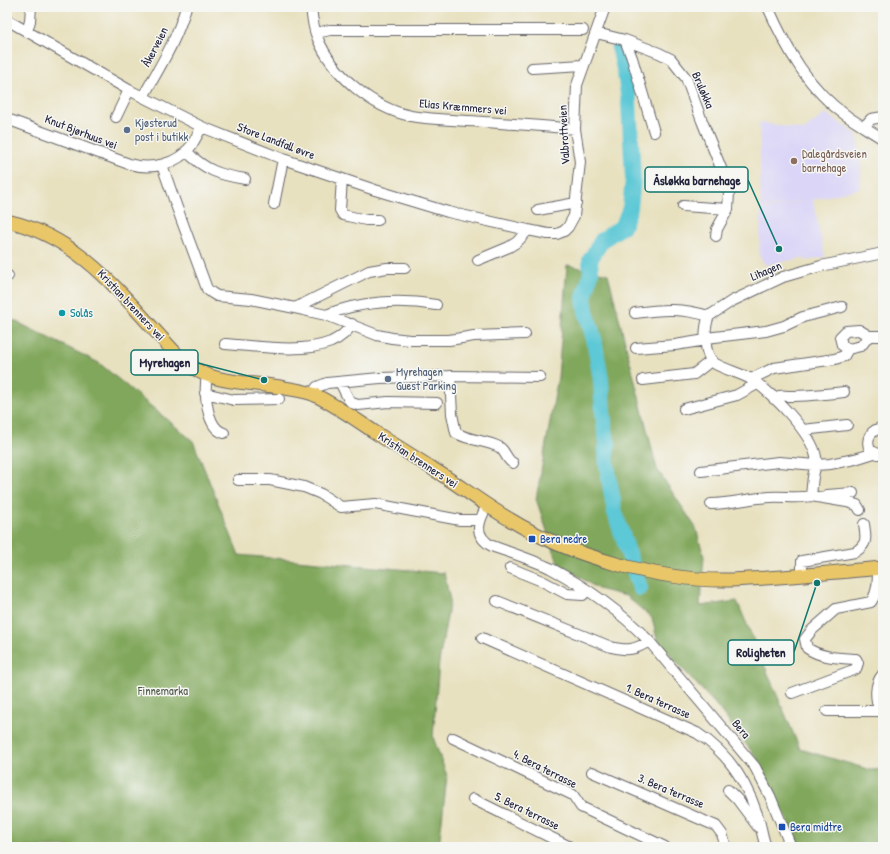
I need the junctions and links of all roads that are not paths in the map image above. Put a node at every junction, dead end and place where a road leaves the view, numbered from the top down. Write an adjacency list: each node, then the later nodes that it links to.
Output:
1 (31, 7): 8 (street)
2 (186, 7): 15 (street, Åkerveien)
3 (311, 7): 9 (street, Elias Kræmmers vei)
4 (605, 7): 10 (street, Valbrottveien)
5 (768, 7): 20 (street)
6 (7, 20): 8 (street, Store Landfall øvre)
7 (583, 30): 9 (street)
8 (27, 32): 14 (street, Store Landfall øvre)
9 (316, 33): 21 (street, Elias Kræmmers vei)
10 (596, 33): 11 (street, Bruløkka); 12 (street, Valbrottveien)
11 (625, 40): 22 (street); 32 (street, Bruløkka)
12 (583, 66): 13 (street); 21 (street, Valbrottveien)
13 (532, 68)
14 (128, 90): 15 (street, Store Landfall øvre); 17 (street)
15 (143, 97): 19 (street, Store Landfall øvre)
16 (883, 116): 20 (street)
17 (116, 117)
18 (7, 119): 26 (street, Knut Bjørhuus vei)
19 (202, 127): 24 (street, Knut Bjørhuus vei); 25 (street, Store Landfall øvre)
20 (864, 127): 23 (street)
21 (575, 129): 30 (street, Valbrottveien)
22 (654, 132)
23 (883, 139)
24 (186, 151): 26 (street, Knut Bjørhuus vei); 27 (street)
25 (283, 159): 28 (street, Store Landfall øvre); 29 (street)
26 (162, 165): 44 (street)
27 (245, 179)
28 (342, 179): 34 (street); 36 (street, Store Landfall øvre)
29 (274, 204)
30 (576, 204): 33 (street); 37 (street, Valbrottveien)
31 (683, 206): 32 (street)
32 (728, 209): 38 (street, Bruløkka)
33 (538, 210)
34 (378, 220)
35 (7, 221): 57 (main road, Kristian brenners vei)
36 (528, 230): 37 (street, Store Landfall øvre); 40 (street)
37 (557, 234)
38 (716, 236)
39 (883, 253): 47 (street, Lihagen)
40 (478, 260)
41 (405, 268): 44 (street)
42 (436, 305): 46 (street)
43 (842, 307): 52 (street)
44 (295, 308): 46 (street)
45 (635, 313): 47 (street)
46 (326, 316): 48 (street)
47 (709, 316): 52 (street)
48 (352, 324): 49 (street); 53 (street)
49 (525, 334)
50 (868, 336): 51 (street); 55 (street); 55 (street)
51 (883, 336)
52 (706, 339): 54 (street); 56 (street)
53 (225, 344)
54 (636, 348)
55 (848, 349): 62 (street)
56 (712, 360): 60 (street); 62 (street)
57 (208, 376): 64 (street); 65 (main road, Kristian brenners vei)
58 (450, 376): 59 (street); 61 (street); 75 (street)
59 (540, 377)
60 (643, 380)
61 (340, 382): 65 (street); 68 (street)
62 (754, 382): 66 (street); 69 (street)
63 (844, 392): 66 (street)
64 (205, 393): 67 (street); 73 (street)
65 (312, 394): 82 (main road, Kristian brenners vei)
66 (774, 398): 72 (street)
67 (279, 399)
68 (437, 403)
69 (684, 409)
70 (847, 425): 72 (street)
71 (883, 428): 74 (street)
72 (803, 430): 76 (street)
73 (224, 433)
74 (878, 453): 76 (street)
75 (513, 463)
76 (816, 465): 77 (street); 80 (street)
77 (701, 471)
78 (238, 480): 84 (street)
79 (853, 492): 80 (street)
80 (812, 497): 81 (street); 83 (street)
81 (711, 504)
82 (487, 506): 84 (street); 88 (main road, Kristian brenners vei)
83 (860, 510)
84 (479, 520): 89 (street, Bera)
85 (864, 524): 88 (street)
86 (510, 568): 89 (street)
87 (880, 568): 88 (main road, Kristian brenners vei); 94 (street, Kristian brenners vei)
88 (802, 575)
89 (587, 590): 92 (street, Bera)
90 (497, 601): 92 (street)
91 (482, 638): 101 (street, 1. Bera terrasse)
92 (649, 640): 106 (street, Bera)
93 (883, 674): 96 (street)
94 (792, 693)
95 (827, 711): 96 (street)
96 (881, 712)
97 (452, 738): 103 (street, 4. Bera terrasse)
98 (592, 772): 104 (street, 3. Bera terrasse)
99 (728, 790): 101 (street)
100 (473, 799): 102 (street, 5. Bera terrasse)
101 (761, 832): 105 (street, 1. Bera terrasse)
102 (570, 847)
103 (665, 847)
104 (726, 847)
105 (766, 847)
106 (791, 847)

